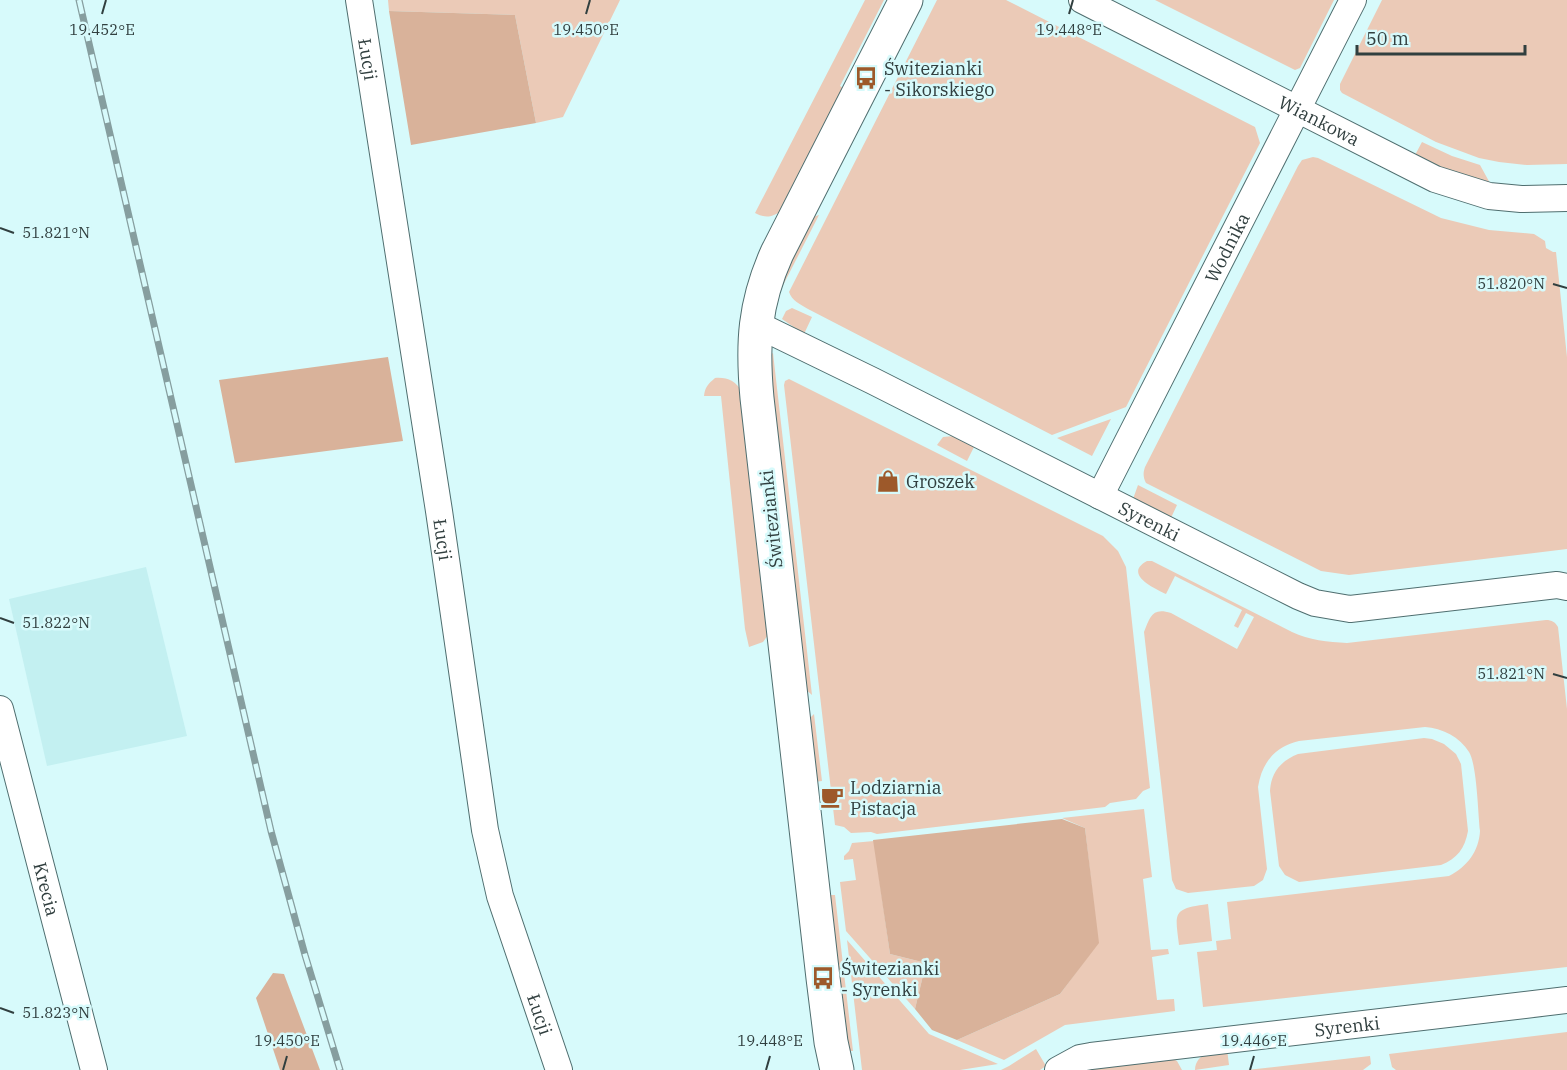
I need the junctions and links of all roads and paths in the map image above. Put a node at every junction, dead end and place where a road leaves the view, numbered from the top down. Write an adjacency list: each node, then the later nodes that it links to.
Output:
1 (359, 0): 13 (street, Łucji)
2 (906, 0): 7 (street, Świtezianki)
3 (1082, 0): 5 (street, Wiankowa)
4 (1353, 0): 5 (street, Wodnika)
5 (1296, 109): 6 (street, Wiankowa); 8 (street, Wodnika)
6 (1567, 198)
7 (756, 324): 8 (street, Syrenki); 14 (street, Świtezianki)
8 (1100, 496): 9 (street, Syrenki)
9 (1567, 587)
10 (0, 709): 12 (street, Krecia)
11 (1567, 1000): 15 (street, Syrenki)
12 (94, 1070)
13 (560, 1070)
14 (837, 1070)
15 (1059, 1070)

